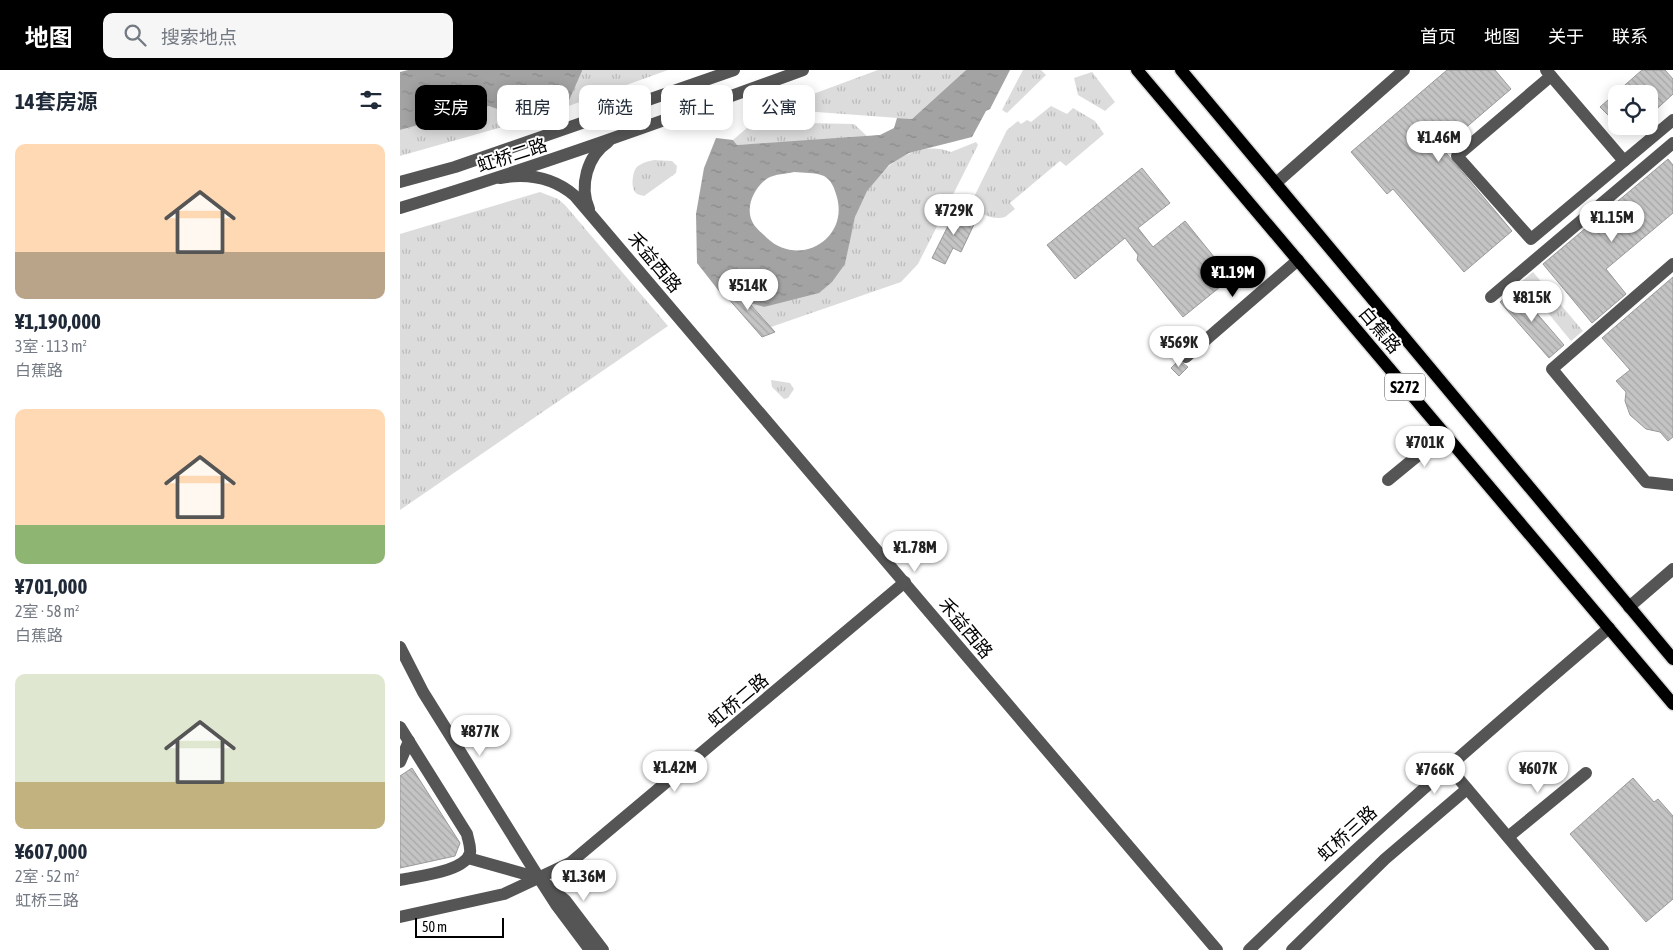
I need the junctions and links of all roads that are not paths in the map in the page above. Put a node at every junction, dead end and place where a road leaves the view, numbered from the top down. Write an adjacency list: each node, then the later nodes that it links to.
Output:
1 (734, 70): 12 (street, 虹桥二路)
2 (802, 70): 8 (street, 虹桥二路)
3 (1137, 70): 16 (main road, 白蕉路 / S272)
4 (1181, 70): 13 (main road, 白蕉路 / S272)
5 (1404, 70): 13 (street)
6 (1549, 73): 10 (street); 10 (street)
7 (1673, 120): 10 (street)
8 (612, 140): 11 (street, 虹桥二路); 15 (street)
9 (1673, 143): 18 (street)
10 (1624, 161)
11 (500, 178): 14 (street, 虹桥二路); 15 (street, 禾益西路)
12 (400, 182)
13 (1276, 183): 25 (main road, 白蕉路 / S272)
14 (400, 208)
15 (591, 214): 24 (street, 禾益西路)
16 (1298, 260): 19 (street); 20 (main road, 白蕉路 / S272)
17 (1673, 264): 22 (street)
18 (1491, 297)
19 (1186, 357)
20 (1444, 434): 21 (street); 26 (main road, 白蕉路 / S272)
21 (1388, 480)
22 (1673, 485)
23 (1673, 569): 25 (street)
24 (905, 582): 38 (street, 虹桥二路); 43 (street, 禾益西路)
25 (1628, 607): 28 (main road, 白蕉路 / S272)
26 (1609, 628): 29 (main road, 白蕉路 / S272); 33 (street, 虹桥三路)
27 (400, 647): 38 (street)
28 (1673, 659)
29 (1673, 704)
30 (400, 727): 31 (street)
31 (409, 741): 32 (street); 37 (street)
32 (400, 762)
33 (1448, 766): 35 (street); 44 (street, 虹桥三路)
34 (1586, 773): 36 (street)
35 (1467, 789): 36 (street); 45 (street)
36 (1508, 837): 46 (street)
37 (468, 858): 38 (street); 39 (street)
38 (539, 878): 40 (street, 虹桥二路); 41 (street); 42 (street)
39 (400, 880)
40 (400, 917)
41 (590, 950)
42 (603, 950)
43 (1217, 950)
44 (1249, 950)
45 (1292, 950)
46 (1603, 950)

